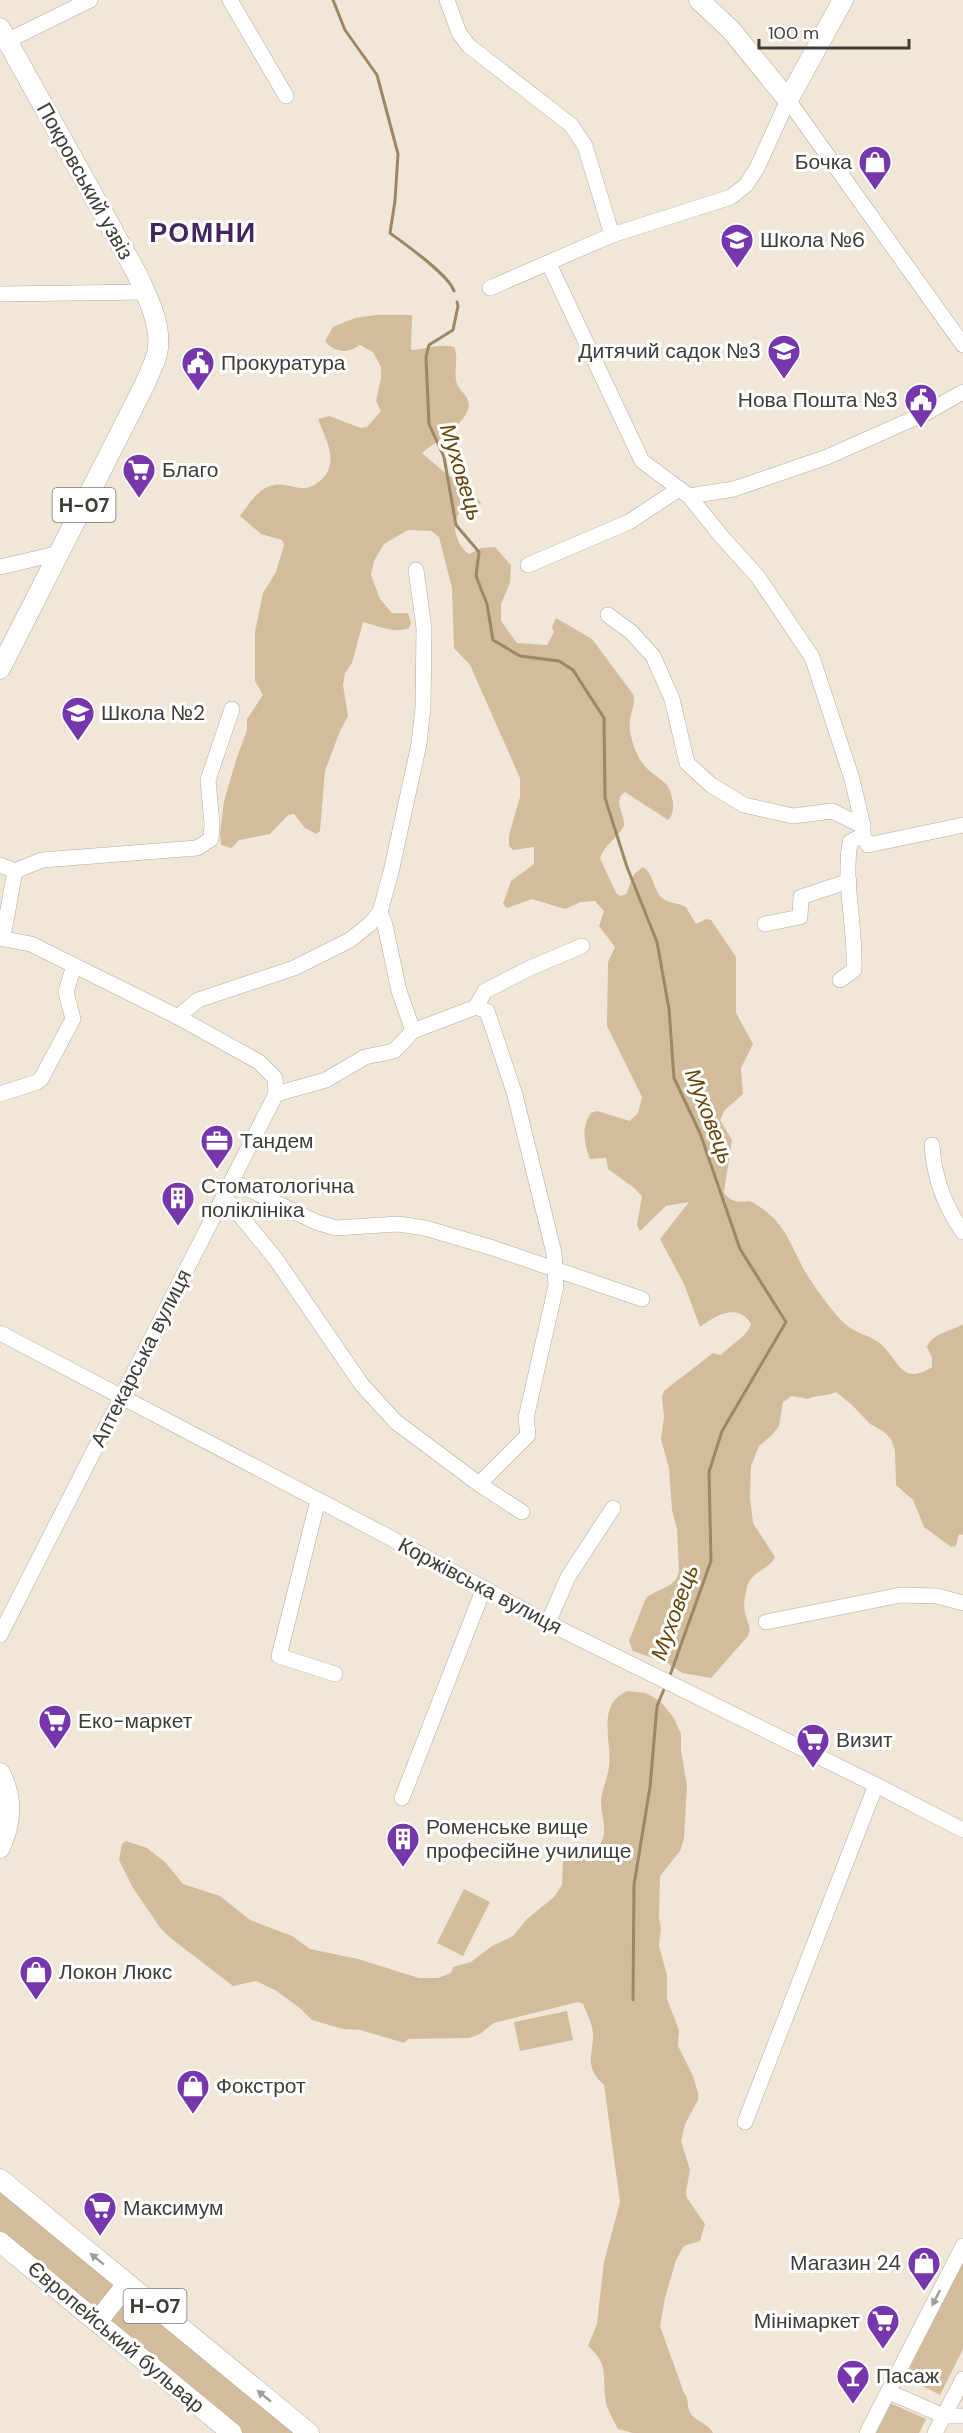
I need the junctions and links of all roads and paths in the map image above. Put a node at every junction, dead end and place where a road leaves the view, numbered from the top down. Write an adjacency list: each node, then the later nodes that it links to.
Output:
1 (90, 0): 6 (street)
2 (230, 0): 7 (street)
3 (447, 0): 9 (street)
4 (699, 0): 8 (main road)
5 (843, 0): 8 (main road)
6 (4, 35): 12 (main road, Покровський узвіз / Н-07)
7 (286, 96)
8 (788, 100): 9 (street); 14 (street)
9 (612, 235): 10 (street)
10 (549, 264): 11 (street); 16 (street)
11 (490, 288)
12 (145, 292): 13 (street); 17 (main road, Покровський узвіз / Н-07)
13 (0, 294)
14 (963, 345)
15 (963, 392): 16 (street)
16 (684, 492): 18 (street); 25 (street)
17 (60, 554): 19 (street); 22 (main road, Н-07)
18 (528, 565)
19 (0, 567)
20 (416, 570): 29 (street)
21 (608, 615): 25 (street)
22 (0, 669)
23 (232, 709): 27 (street)
24 (963, 825): 25 (street)
25 (863, 830): 28 (street)
26 (0, 865): 27 (street)
27 (15, 871): 31 (street)
28 (849, 881): 30 (street); 34 (street)
29 (380, 912): 36 (street); 37 (street)
30 (765, 924)
31 (1, 938): 33 (street)
32 (582, 946): 35 (street)
33 (74, 965): 36 (street); 38 (street)
34 (840, 980)
35 (476, 1007): 37 (street); 44 (street)
36 (178, 1017): 39 (street)
37 (413, 1031): 39 (street)
38 (0, 1094)
39 (276, 1094): 41 (street, Аптекарська вулиця)
40 (932, 1145): 43 (street)
41 (232, 1181): 42 (street, Аптекарська вулиця); 44 (street)
42 (224, 1196): 47 (street, Аптекарська вулиця); 48 (street)
43 (963, 1232)
44 (555, 1269): 45 (street); 48 (street)
45 (642, 1299)
46 (0, 1333): 47 (street, Коржівська вулиця)
47 (120, 1398): 49 (street, Коржівська вулиця); 56 (street, Аптекарська вулиця)
48 (479, 1484): 51 (street)
49 (318, 1500): 52 (street, Коржівська вулиця); 57 (street)
50 (613, 1508): 55 (street)
51 (522, 1512)
52 (484, 1588): 55 (street, Коржівська вулиця); 60 (street)
53 (963, 1603): 54 (street)
54 (766, 1622)
55 (548, 1623): 59 (street, Коржівська вулиця)
56 (0, 1635)
57 (335, 1674)
58 (0, 1773): 62 (main road)
59 (876, 1785): 61 (street, Коржівська вулиця); 63 (street)
60 (402, 1798)
61 (963, 1830)
62 (0, 1848)
63 (745, 2122)
64 (0, 2179): 67 (main road, Н-07, one-way to 64)
65 (0, 2242): 68 (main road, Європейський бульвар / Н-07)
66 (963, 2246): 70 (street, one-way to 70)
67 (127, 2284): 68 (main road); 74 (main road, Н-07, one-way to 67)
68 (97, 2322): 73 (main road, Європейський бульвар / Н-07)
69 (963, 2379): 71 (street)
70 (889, 2392): 71 (street); 75 (street)
71 (944, 2416): 72 (street); 76 (street)
72 (963, 2416)
73 (232, 2433)
74 (309, 2433)
75 (867, 2433)
76 (935, 2433)

